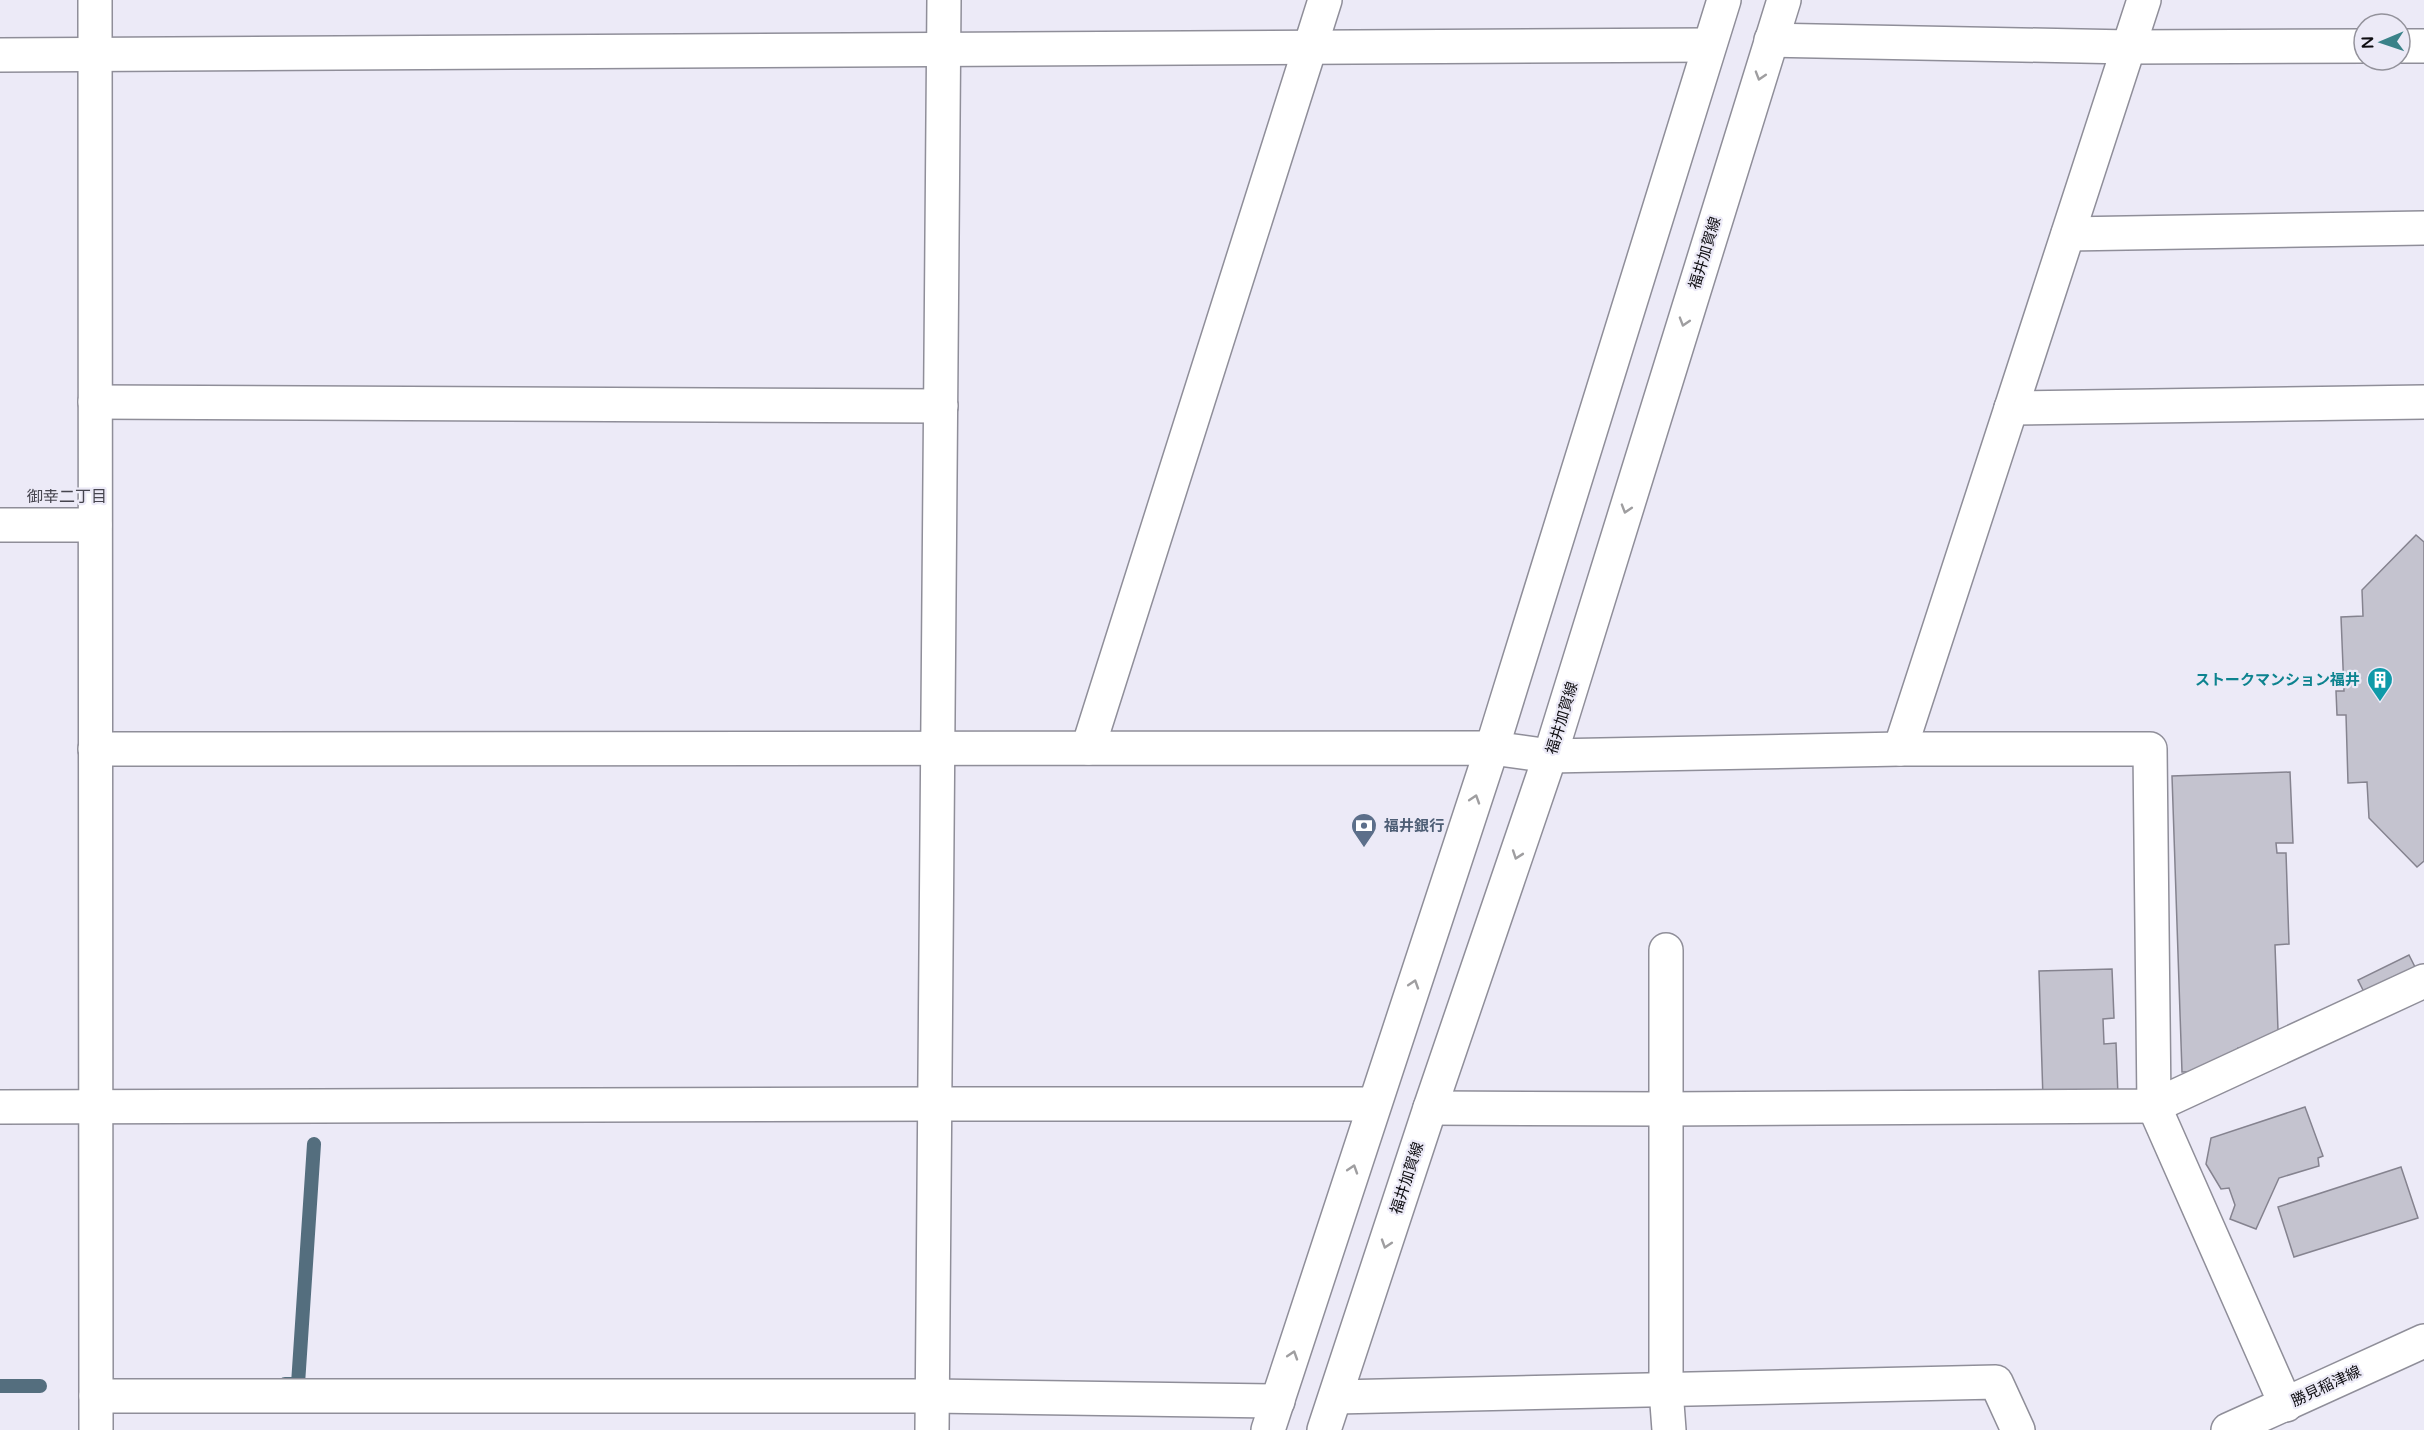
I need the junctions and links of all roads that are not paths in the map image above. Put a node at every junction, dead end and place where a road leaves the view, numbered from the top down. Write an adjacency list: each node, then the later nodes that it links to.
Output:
1 (95, 0): 13 (street)
2 (944, 0): 12 (street)
3 (1325, 0): 11 (street)
4 (1724, 0): 8 (street)
5 (1784, 0): 7 (street, 福井加賀線)
6 (2144, 0): 10 (street)
7 (1771, 40): 10 (street); 28 (street, 福井加賀線, one-way to 28)
8 (1709, 45): 11 (street); 25 (street)
9 (2352, 46): 10 (street)
10 (2129, 47): 16 (street)
11 (1310, 48): 12 (street); 24 (street)
12 (943, 49): 13 (street); 19 (street)
13 (95, 54): 14 (street); 17 (street)
14 (0, 55)
15 (2424, 228): 16 (street)
16 (2068, 234): 20 (street)
17 (95, 402): 19 (street); 22 (street)
18 (2424, 402): 20 (street)
19 (941, 406): 23 (street)
20 (2011, 408): 27 (street)
21 (0, 525): 22 (street)
22 (95, 525): 26 (street)
23 (938, 748): 24 (street); 26 (street); 31 (street)
24 (1088, 748): 25 (street)
25 (1492, 748): 28 (street); 32 (street, one-way to 25)
26 (95, 749): 35 (street)
27 (1900, 750): 28 (street); 33 (street)
28 (1550, 756): 36 (street, 福井加賀線, one-way to 36)
29 (1666, 950): 37 (street)
30 (2424, 981): 33 (street)
31 (935, 1104): 32 (street); 35 (street); 41 (street)
32 (1374, 1104): 44 (street, one-way to 32)
33 (2154, 1106): 37 (street); 43 (street)
34 (0, 1107): 35 (street)
35 (96, 1107): 40 (street)
36 (1430, 1108): 37 (street); 42 (street, 福井加賀線, one-way to 42)
37 (1664, 1109): 39 (street)
38 (2424, 1341): 43 (street, 勝見稲津線)
39 (1666, 1390): 42 (street); 48 (street); 49 (street)
40 (96, 1396): 41 (street); 45 (street)
41 (932, 1396): 44 (street); 46 (street)
42 (1336, 1397): 47 (street, 福井加賀線)
43 (2286, 1405): 50 (street, 勝見稲津線)
44 (1273, 1416)
45 (96, 1430)
46 (932, 1430)
47 (1324, 1430)
48 (1669, 1430)
49 (2018, 1430)
50 (2228, 1430)

